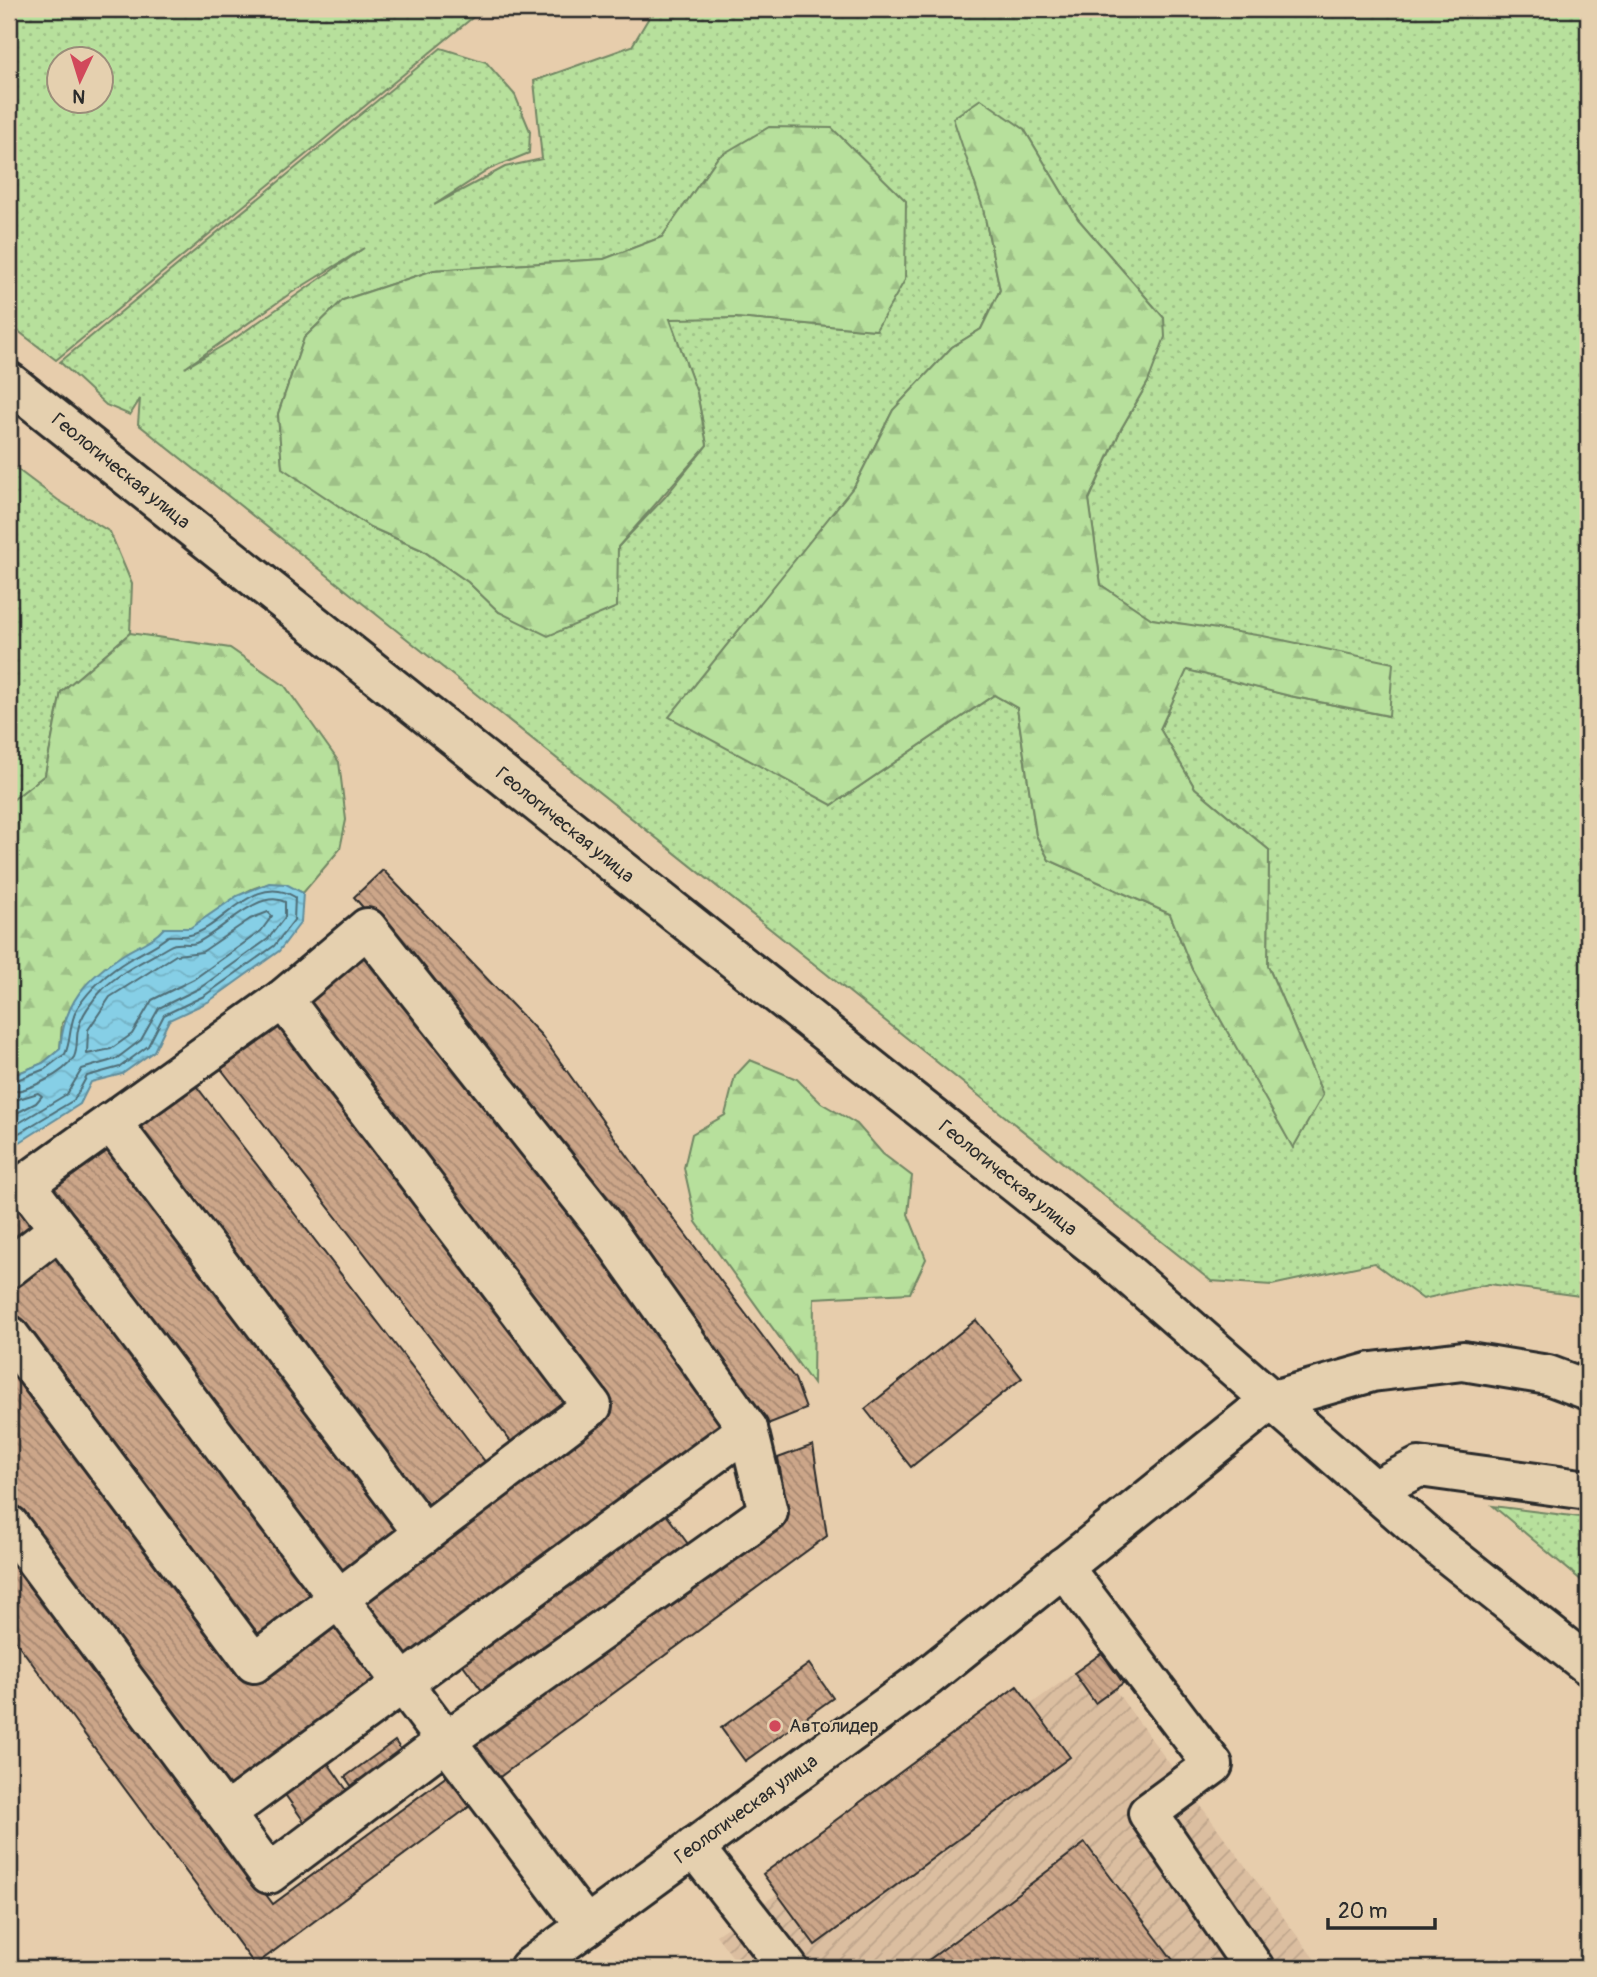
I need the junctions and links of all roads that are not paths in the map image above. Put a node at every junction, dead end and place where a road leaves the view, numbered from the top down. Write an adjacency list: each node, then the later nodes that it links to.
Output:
1 (9, 382): 8 (street, Геологическая улица)
2 (283, 999): 3 (street); 9 (street); 13 (street)
3 (111, 1122): 4 (street); 13 (street)
4 (59, 1229): 5 (street); 15 (street)
5 (9, 1268)
6 (9, 1335): 15 (street)
7 (1588, 1390): 8 (street)
8 (1270, 1401): 10 (street); 14 (street, Геологическая улица)
9 (748, 1429): 17 (street); 18 (street)
10 (1374, 1490): 11 (street); 16 (street)
11 (1588, 1490)
12 (9, 1525): 19 (street)
13 (424, 1534): 15 (street)
14 (1063, 1567): 20 (street, Геологическая улица); 24 (street)
15 (338, 1599): 17 (street)
16 (1588, 1665)
17 (404, 1685): 18 (street); 19 (street)
18 (446, 1741): 19 (street); 21 (street)
19 (225, 1814)
20 (694, 1847): 21 (street, Геологическая улица); 23 (street)
21 (586, 1926): 22 (street, Геологическая улица)
22 (529, 1968)
23 (788, 1968)
24 (1254, 1968)

